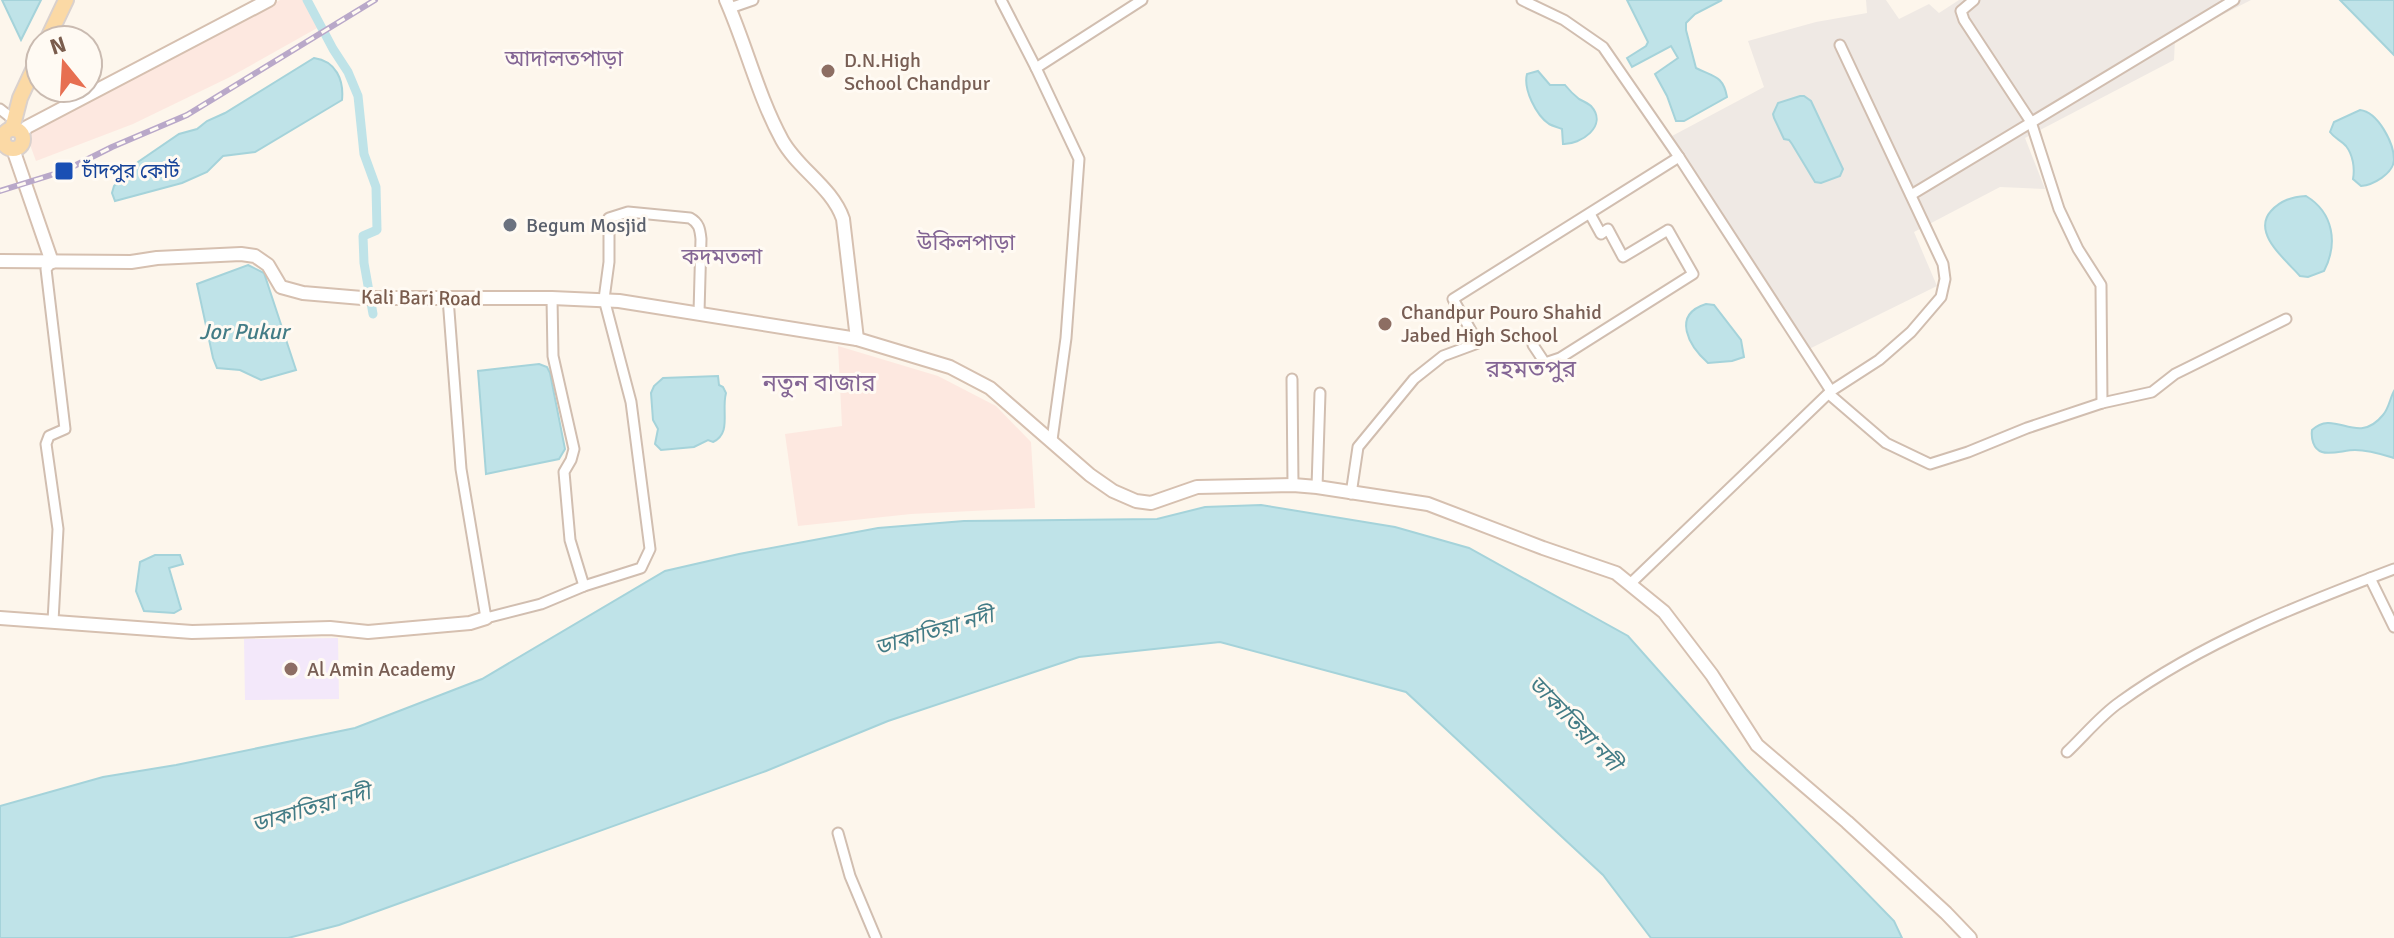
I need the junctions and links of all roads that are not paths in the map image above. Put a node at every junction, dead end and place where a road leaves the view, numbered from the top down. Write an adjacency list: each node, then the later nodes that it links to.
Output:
1 (66, 0): 12 (main road)
2 (269, 0): 16 (main road)
3 (753, 0): 10 (street)
4 (1001, 0): 14 (street)
5 (1142, 0): 14 (street)
6 (1522, 0): 19 (street)
7 (1974, 0): 17 (street)
8 (2211, 0): 11 (street)
9 (2234, 0): 11 (street)
10 (728, 4): 29 (main road)
11 (2218, 10): 17 (street)
12 (55, 24)
13 (1840, 45): 20 (street)
14 (1036, 68): 35 (street)
15 (24, 99): 16 (main road)
16 (16, 121): 18 (main road)
17 (2031, 122): 20 (street); 34 (street)
18 (6, 149): 23 (main road)
19 (1679, 157): 21 (street); 33 (street)
20 (1911, 195): 33 (street)
21 (1590, 214): 30 (street); 38 (street)
22 (0, 261): 23 (main road, Kali Bari Road)
23 (52, 262): 24 (main road, Kali Bari Road); 45 (street)
24 (448, 298): 25 (main road, Kali Bari Road); 44 (street)
25 (552, 298): 26 (main road, Kali Bari Road); 42 (street)
26 (604, 299): 27 (main road, Kali Bari Road); 27 (street); 42 (street)
27 (699, 313): 29 (main road, Kali Bari Road)
28 (2286, 319): 34 (street)
29 (857, 339): 35 (main road, Kali Bari Road)
30 (1533, 345)
31 (1292, 379): 36 (street)
32 (1320, 393): 37 (street)
33 (1830, 393): 34 (street); 41 (street)
34 (2102, 403)
35 (1052, 440): 36 (main road, Kali Bari Road)
36 (1293, 485): 37 (main road, Kali Bari Road)
37 (1317, 487): 38 (main road, Kali Bari Road)
38 (1351, 494): 41 (main road, Kali Bari Road)
39 (2394, 569): 40 (street)
40 (2370, 578): 46 (street); 47 (street)
41 (1630, 584): 50 (main road, Kali Bari Road)
42 (584, 586): 44 (street)
43 (0, 618): 45 (main road)
44 (486, 618): 45 (main road)
45 (53, 621)
46 (2394, 627)
47 (2067, 752)
48 (838, 833): 49 (street)
49 (876, 938)
50 (1970, 938)

